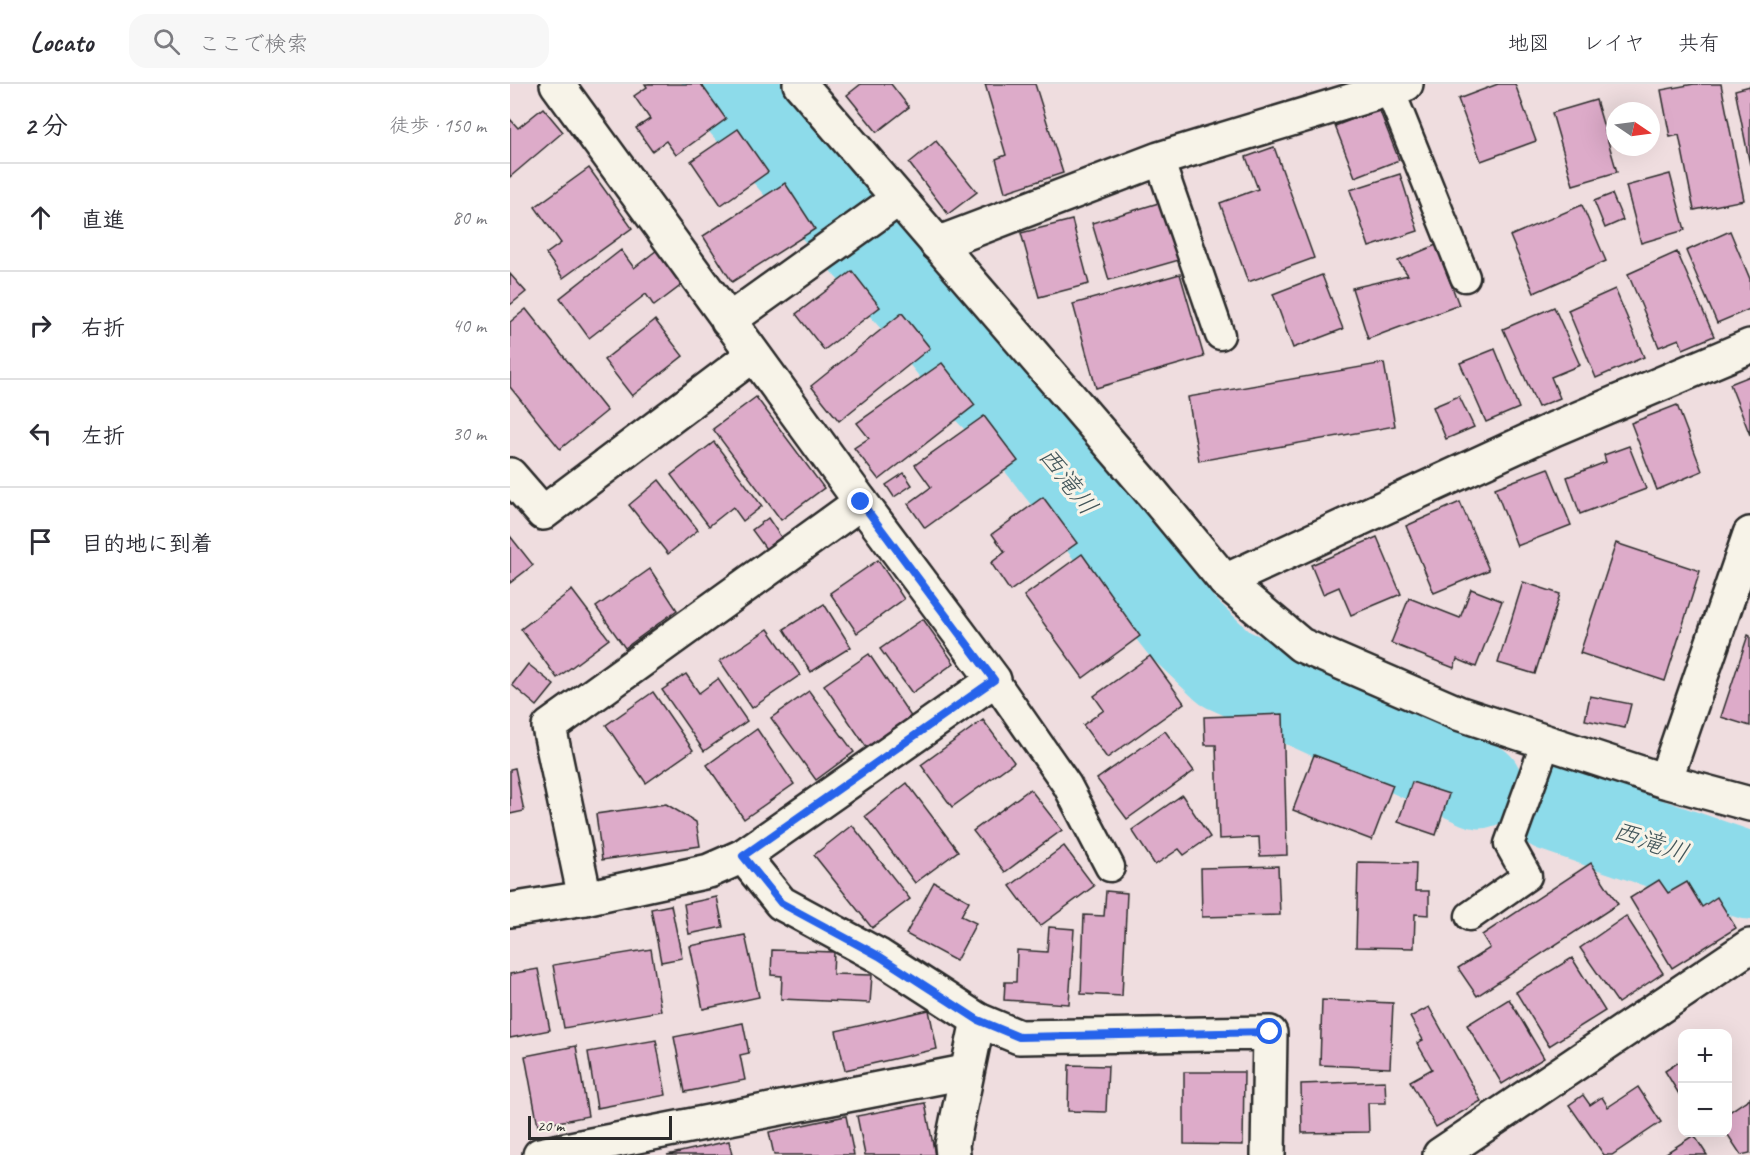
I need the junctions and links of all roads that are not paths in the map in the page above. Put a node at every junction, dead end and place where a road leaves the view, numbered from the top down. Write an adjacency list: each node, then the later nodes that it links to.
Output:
1 (557, 84): 8 (street)
2 (800, 84): 5 (street)
3 (1397, 86): 4 (street); 7 (lane)
4 (1159, 159): 6 (street); 9 (lane)
5 (898, 199): 6 (street); 8 (street)
6 (937, 244): 15 (street)
7 (1465, 277)
8 (728, 321): 11 (street)
9 (1220, 336)
10 (1750, 346): 15 (street)
11 (753, 355): 12 (street); 13 (street)
12 (510, 475)
13 (861, 502): 16 (street); 22 (street)
14 (1750, 534): 18 (street)
15 (1225, 581): 17 (street)
16 (994, 680): 20 (street); 21 (lane)
17 (1546, 742): 18 (street); 24 (lane)
18 (1665, 781): 19 (street)
19 (1750, 804)
20 (743, 856): 22 (street); 26 (street)
21 (1110, 867)
22 (585, 898): 23 (street)
23 (510, 910)
24 (1470, 916)
25 (1750, 946): 31 (street)
26 (978, 1020): 27 (street); 30 (street)
27 (965, 1072): 28 (street); 29 (street)
28 (540, 1155)
29 (953, 1155)
30 (1268, 1155)
31 (1440, 1155)

